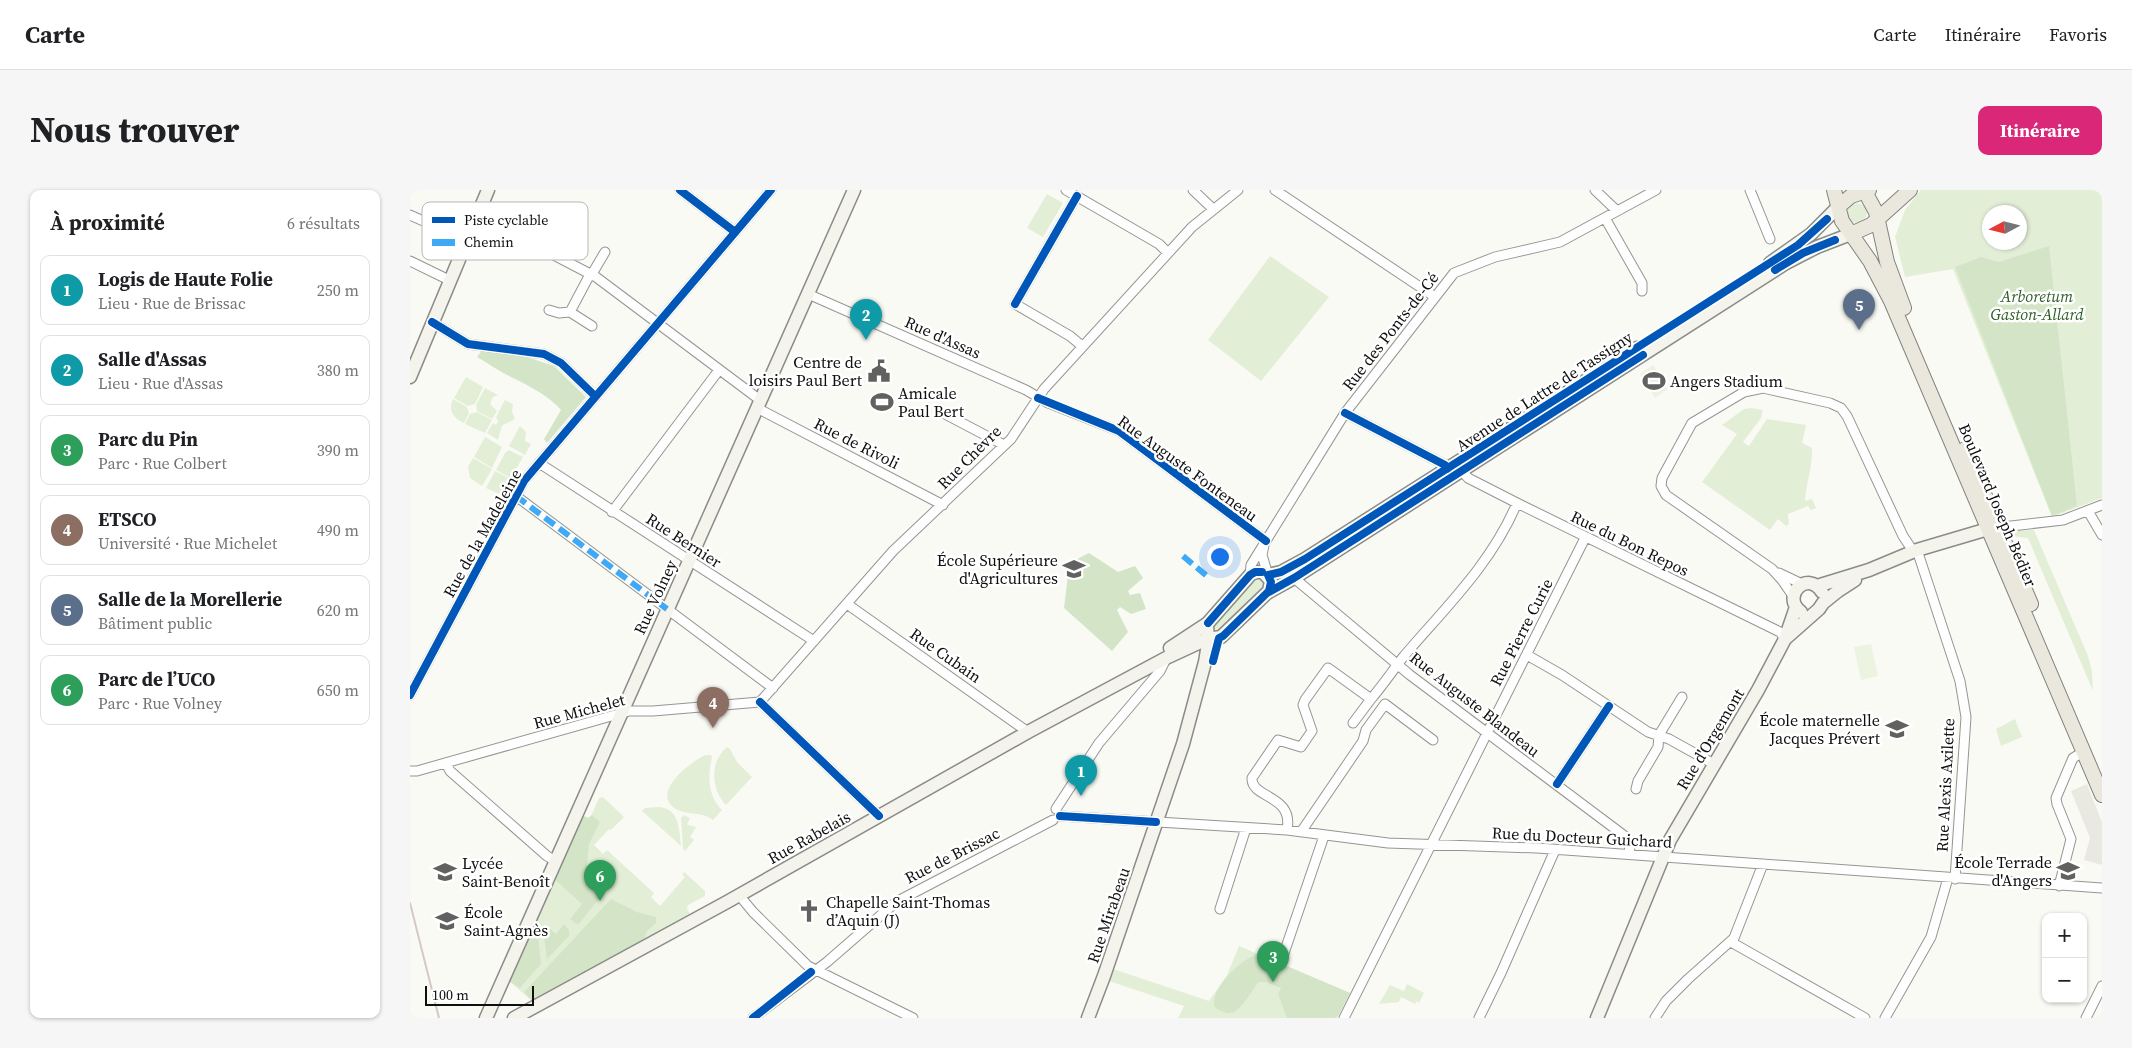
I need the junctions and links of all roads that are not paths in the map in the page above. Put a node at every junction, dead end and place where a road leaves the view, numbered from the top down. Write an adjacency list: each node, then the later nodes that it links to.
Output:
1 (488, 190): 16 (street)
2 (680, 190): 24 (street)
3 (771, 190): 24 (street, Rue de la Madeleine)
4 (854, 190): 35 (street, Rue Volney)
5 (1066, 190): 15 (street)
6 (1193, 190): 18 (street)
7 (1238, 190): 18 (street, Rue Chèvre)
8 (1274, 190): 36 (street)
9 (1595, 190): 19 (street)
10 (1656, 190): 19 (street, Rue des Ponts-de-Cé)
11 (1750, 190): 26 (street)
12 (1834, 190): 17 (main road)
13 (1866, 190): 17 (main road); 22 (main road)
14 (1910, 190): 22 (main road)
15 (1076, 196): 28 (street); 42 (street)
16 (483, 202)
17 (1838, 207): 25 (main road); 53 (street, Avenue de Lattre de Tassigny)
18 (1213, 209): 28 (street, Rue Chèvre)
19 (1617, 211): 21 (street, Rue des Ponts-de-Cé)
20 (410, 215): 23 (street)
21 (1605, 218): 34 (street); 36 (street, Rue des Ponts-de-Cé)
22 (1878, 219): 25 (main road); 61 (main road, Boulevard Joseph Bédier)
23 (422, 220)
24 (735, 232): 40 (street, Rue de la Madeleine)
25 (1851, 234): 54 (street, Avenue de Lattre de Tassigny); 61 (main road, Boulevard Joseph Bédier)
26 (1770, 239)
27 (605, 252): 32 (street)
28 (1168, 253): 42 (street, Rue Chèvre)
29 (458, 260): 33 (street)
30 (560, 260): 32 (street, Rue de Rivoli)
31 (410, 261): 33 (street)
32 (590, 276): 38 (street); 40 (street, Rue de Rivoli)
33 (449, 280): 39 (street)
34 (1642, 291)
35 (808, 294): 47 (street, Rue d'Assas); 48 (street, Rue Volney)
36 (1435, 297): 50 (street, Rue des Ponts-de-Cé)
37 (549, 310): 38 (street)
38 (570, 312): 41 (street)
39 (432, 322): 43 (street); 46 (street)
40 (658, 324): 44 (street, Rue de Rivoli); 46 (street, Rue de la Madeleine)
41 (592, 326)
42 (1082, 346): 47 (street, Rue Chèvre)
43 (414, 356): 45 (street)
44 (719, 370): 48 (street, Rue de Rivoli); 60 (street)
45 (410, 377)
46 (595, 396): 52 (street, Rue de la Madeleine)
47 (1038, 398): 51 (street, Rue Chèvre); 65 (street, Rue Auguste Fonteneau)
48 (759, 404): 57 (street, Rue de Rivoli); 68 (street, Rue Volney)
49 (943, 413): 51 (street)
50 (1345, 413): 53 (street); 65 (street, Rue des Ponts-de-Cé)
51 (1004, 445): 57 (street, Rue Chèvre)
52 (539, 463): 55 (street, Rue de la Madeleine); 60 (street, Rue Bernier)
53 (1447, 469): 72 (street, Avenue de Lattre de Tassigny)
54 (1462, 471): 56 (street, Rue du Bon Repos); 73 (street, Avenue de Lattre de Tassigny)
55 (516, 496): 80 (street); 93 (street, Rue de la Madeleine)
56 (1517, 503): 64 (street, Rue du Bon Repos); 89 (street)
57 (942, 505): 78 (street, Rue Chèvre)
58 (2102, 505): 59 (street)
59 (2088, 511): 61 (street); 62 (street)
60 (612, 512): 68 (street, Rue Bernier)
61 (1994, 528): 66 (street, Rue d'Orgemont); 104 (main road, Boulevard Joseph Bédier); 108 (main road, Boulevard Joseph Bédier)
62 (2102, 535)
63 (1903, 536): 66 (street, Rue Alexis Axilette); 67 (street); 69 (street, Rue Alexis Axilette)
64 (1584, 538): 84 (street, Rue du Bon Repos); 87 (street, Rue Pierre Curie)
65 (1265, 542): 71 (street, Rue des Ponts-de-Cé); 72 (street)
66 (1915, 551): 67 (street, Rue d'Orgemont); 125 (street, Rue Alexis Axilette)
67 (1899, 557): 70 (street, Rue d'Orgemont)
68 (690, 560): 80 (street, Rue Volney); 85 (street, Rue Bernier)
69 (1772, 569): 74 (street); 77 (street)
70 (1869, 570): 75 (street, Rue d'Orgemont); 79 (street, Rue d'Orgemont)
71 (1250, 575): 72 (street); 82 (street, Rue Rabelais)
72 (1268, 575): 76 (street)
73 (1294, 578): 76 (street, Avenue de Lattre de Tassigny); 89 (street, Rue Auguste Blandeau)
74 (1802, 584): 75 (street, Rue d'Orgemont); 77 (street, Rue d'Orgemont)
75 (1817, 586): 79 (street)
76 (1267, 593): 83 (street, Avenue de Lattre de Tassigny)
77 (1795, 602): 81 (street); 84 (street, Rue d'Orgemont)
78 (846, 604): 85 (street, Rue Chèvre); 100 (street, Rue Cubain)
79 (1823, 604): 81 (street, Rue d'Orgemont)
80 (667, 609): 92 (street); 98 (street, Rue Volney)
81 (1813, 613): 84 (street, Rue d'Orgemont)
82 (1208, 623): 83 (street, Rue Mirabeau); 86 (street, Rue Rabelais)
83 (1213, 639): 88 (street, Rue Rabelais); 114 (street, Rue Mirabeau)
84 (1785, 639): 106 (street, Rue d'Orgemont)
85 (814, 641): 92 (street, Rue Chèvre)
86 (1179, 642): 88 (street, Rue Rabelais); 91 (street, Rue Rabelais)
87 (1526, 655): 97 (street); 101 (street, Rue Pierre Curie)
88 (1166, 658): 90 (street, Rue Rabelais)
89 (1399, 664): 95 (street); 101 (street, Rue Auguste Blandeau)
90 (1152, 672): 91 (street, Rue Rabelais); 112 (street, Rue de Brissac)
91 (1119, 683): 100 (street, Rue Rabelais)
92 (773, 688): 96 (street, Rue Chèvre)
93 (410, 695)
94 (1682, 697): 102 (street)
95 (1371, 698): 99 (street); 116 (street)
96 (760, 702): 98 (street, Rue Michelet); 113 (street)
97 (1609, 706): 102 (street); 109 (street)
98 (621, 714): 105 (street, Rue Michelet); 123 (street, Rue Volney)
99 (1353, 723)
100 (1028, 732): 113 (street, Rue Rabelais)
101 (1487, 732): 109 (street, Rue Auguste Blandeau); 119 (street, Rue Pierre Curie)
102 (1659, 735): 106 (street); 110 (street)
103 (1433, 740): 117 (street)
104 (2083, 752): 111 (main road, Boulevard Joseph Bédier); 126 (street)
105 (446, 762): 107 (street, Rue Michelet); 123 (street)
106 (1714, 764): 122 (street, Rue d'Orgemont)
107 (410, 771)
108 (2102, 773)
109 (1557, 784): 121 (street, Rue Auguste Blandeau)
110 (1636, 788)
111 (2102, 795)
112 (1057, 815): 114 (street, Rue du Docteur Guichard); 132 (street, Rue de Brissac)
113 (879, 816): 128 (street, Rue Rabelais)
114 (1156, 822): 115 (street, Rue du Docteur Guichard); 138 (street, Rue Mirabeau)
115 (1246, 828): 116 (street, Rue du Docteur Guichard); 129 (street)
116 (1287, 830): 117 (street, Rue du Docteur Guichard)
117 (1301, 832): 118 (street, Rue du Docteur Guichard)
118 (1324, 836): 119 (street, Rue du Docteur Guichard); 131 (street)
119 (1430, 846): 120 (street, Rue du Docteur Guichard); 139 (street, Rue Pierre Curie)
120 (1555, 850): 121 (street, Rue du Docteur Guichard); 140 (street)
121 (1630, 854): 122 (street, Rue du Docteur Guichard)
122 (1664, 857): 124 (street, Rue du Docteur Guichard); 141 (street, Rue d'Orgemont)
123 (556, 861): 134 (street, Rue Volney)
124 (1762, 864): 125 (street, Rue du Docteur Guichard); 130 (street)
125 (1951, 878): 126 (street, Rue du Docteur Guichard); 144 (street, Rue Alexis Axilette)
126 (2059, 886): 127 (street, Rue du Docteur Guichard)
127 (2102, 888)
128 (739, 895): 132 (street); 135 (street, Rue Rabelais)
129 (1220, 909)
130 (1731, 942): 142 (street); 143 (street)
131 (1282, 959)
132 (815, 970): 136 (street, Rue de Brissac); 137 (street)
133 (2102, 986): 145 (street)
134 (486, 1018)
135 (514, 1018)
136 (752, 1018)
137 (913, 1018)
138 (1088, 1018)
139 (1344, 1018)
140 (1479, 1018)
141 (1597, 1018)
142 (1655, 1018)
143 (1865, 1018)
144 (1885, 1018)
145 (2086, 1018)

